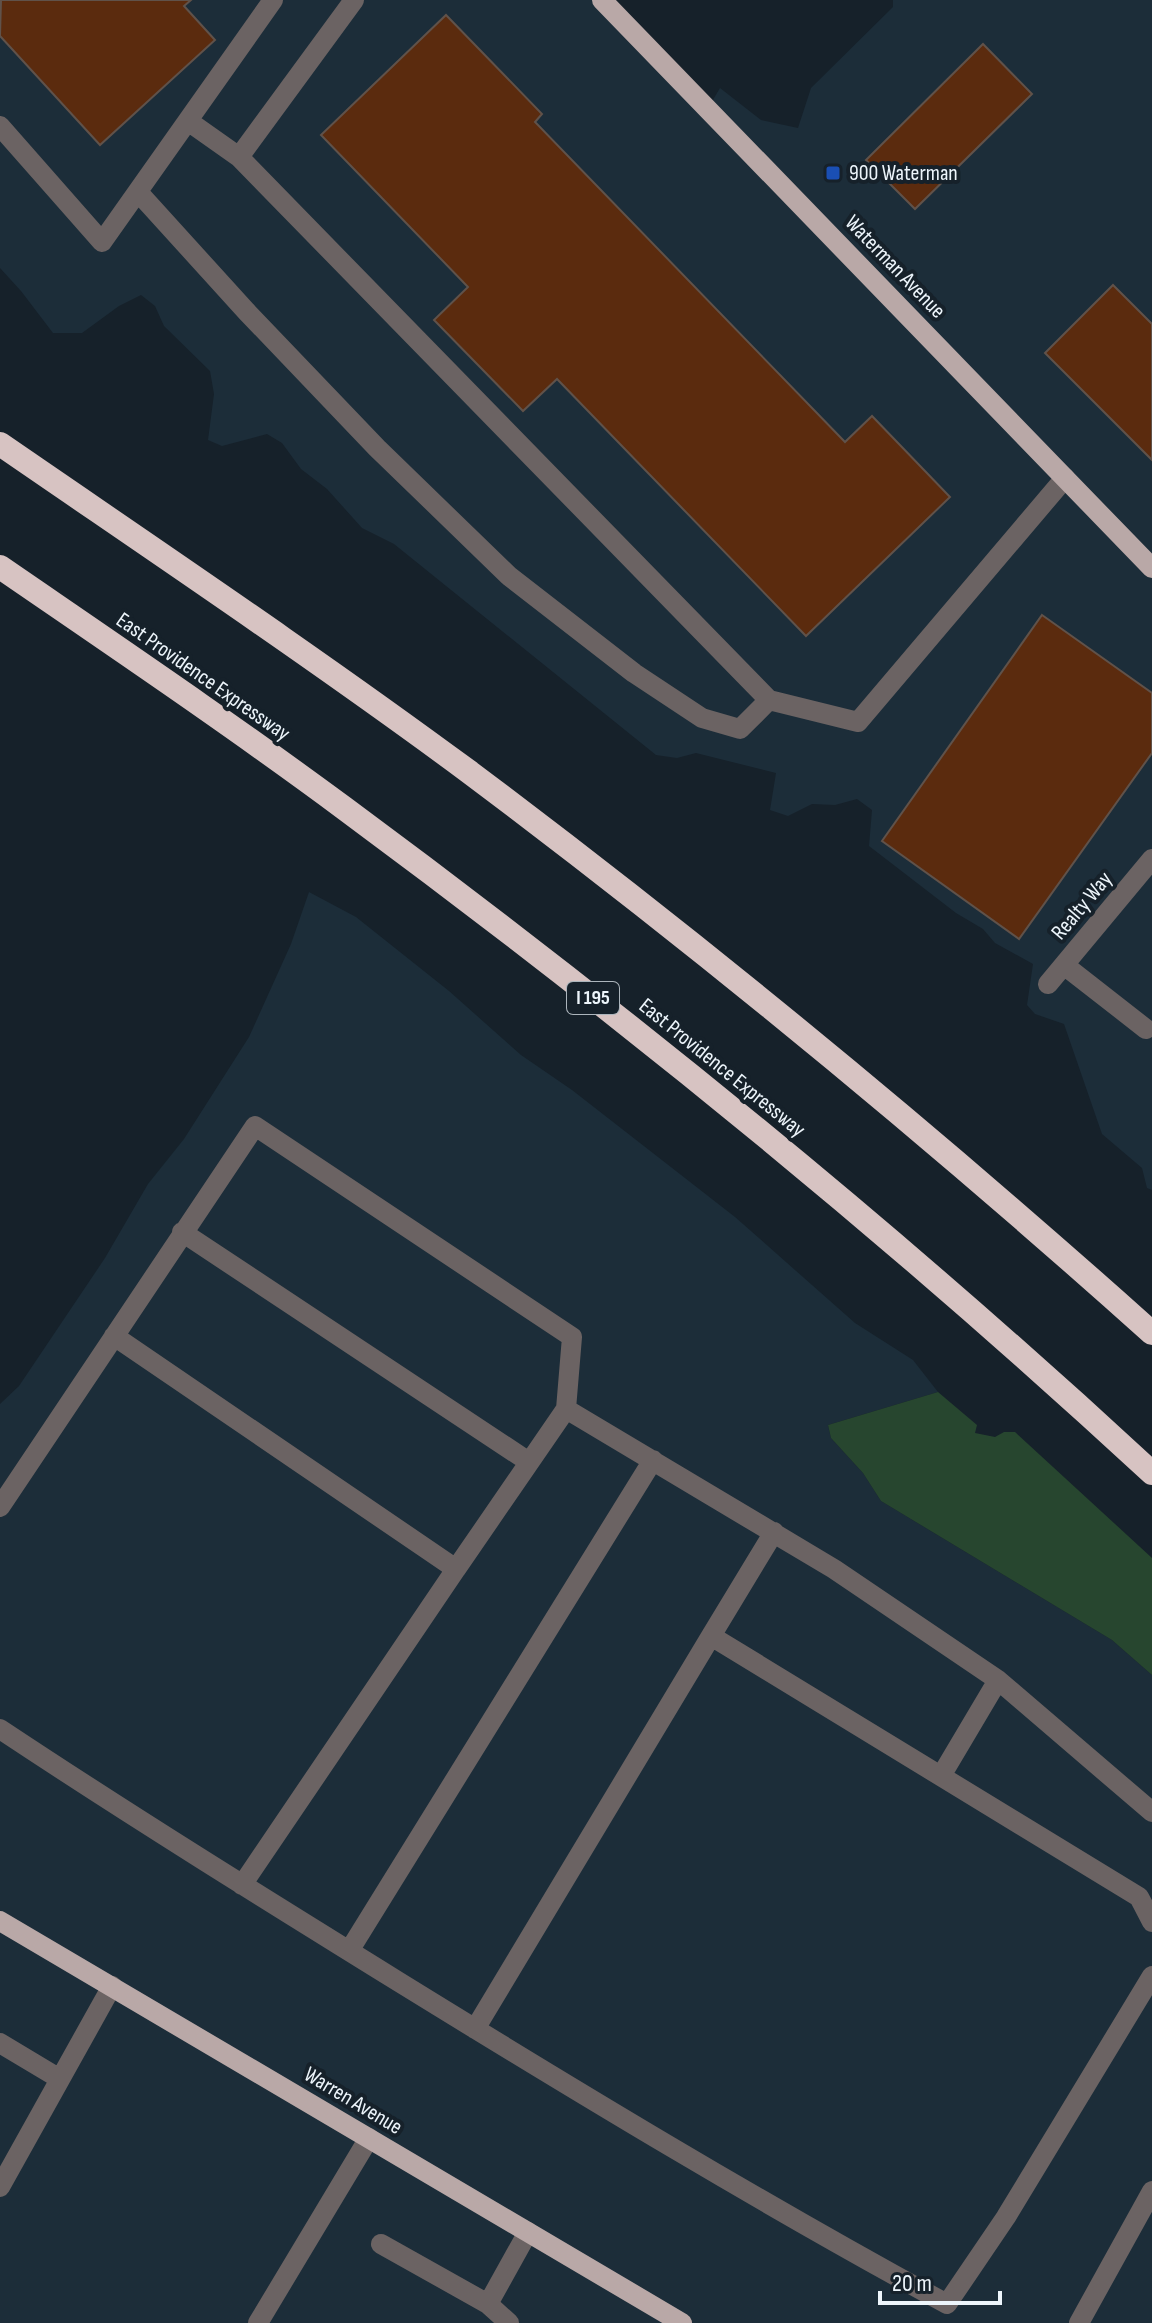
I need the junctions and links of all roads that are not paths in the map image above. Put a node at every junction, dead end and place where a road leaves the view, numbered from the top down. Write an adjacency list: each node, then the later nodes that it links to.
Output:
1 (273, 0): 4 (street)
2 (354, 0): 6 (street)
3 (602, 0): 9 (main road, Waterman Avenue)
4 (188, 121): 6 (street); 7 (street)
5 (0, 126): 7 (street)
6 (239, 157): 12 (street)
7 (138, 192): 12 (street)
8 (0, 444): 18 (highway)
9 (1065, 478): 11 (main road, Waterman Avenue); 12 (street)
10 (0, 567): 23 (highway, East Providence Expressway / I 195)
11 (1152, 568)
12 (769, 700)
13 (1152, 859): 14 (street, Realty Way)
14 (1064, 965): 15 (street, Realty Way); 16 (street)
15 (1048, 984)
16 (1146, 1029)
17 (182, 1232): 19 (street); 20 (street); 22 (street)
18 (1152, 1333)
19 (114, 1336): 24 (street); 26 (street)
20 (566, 1409): 21 (street); 22 (street)
21 (653, 1460): 25 (street); 35 (street)
22 (529, 1462): 26 (street)
23 (1152, 1473)
24 (0, 1507)
25 (774, 1532): 27 (street); 28 (street)
26 (456, 1569): 32 (street)
27 (711, 1636): 30 (street); 38 (street)
28 (998, 1680): 30 (street); 31 (street)
29 (0, 1729): 32 (street)
30 (941, 1776): 34 (street)
31 (1152, 1812)
32 (242, 1885): 35 (street)
33 (0, 1921): 37 (main road, Warren Avenue)
34 (1152, 1922)
35 (349, 1951): 38 (street)
36 (1152, 1976): 38 (street)
37 (112, 1986): 40 (street); 41 (main road, Warren Avenue)
38 (475, 2029)
39 (0, 2043): 40 (street)
40 (60, 2079): 42 (street)
41 (369, 2138): 44 (main road, Warren Avenue); 47 (street)
42 (0, 2187)
43 (1152, 2191): 50 (street)
44 (528, 2232): 46 (street); 49 (main road, Warren Avenue)
45 (381, 2244): 46 (street)
46 (488, 2304): 48 (street)
47 (258, 2323)
48 (509, 2323)
49 (682, 2323)
50 (1079, 2323)

